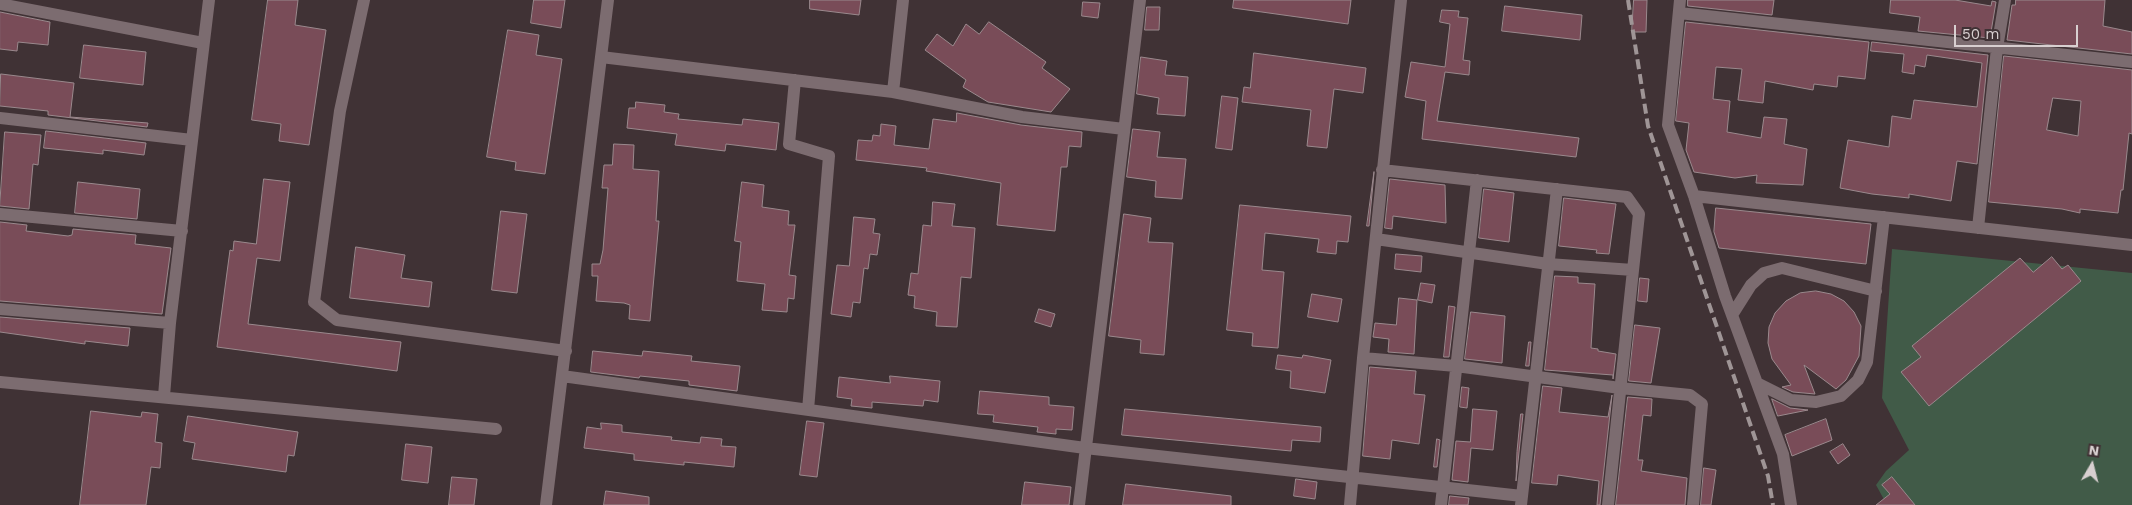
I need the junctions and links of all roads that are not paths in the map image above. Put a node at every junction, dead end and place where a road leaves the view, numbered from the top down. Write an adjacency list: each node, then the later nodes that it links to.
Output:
1 (209, 0): 10 (street)
2 (364, 0): 36 (street)
3 (608, 0): 12 (street)
4 (903, 0): 15 (street)
5 (1140, 0): 17 (street)
6 (1401, 0): 19 (street)
7 (2005, 0): 11 (street)
8 (0, 4): 10 (street)
9 (1680, 6): 11 (street); 22 (street)
10 (202, 43): 18 (street)
11 (1997, 48): 13 (street); 25 (street)
12 (601, 56): 14 (street); 36 (street)
13 (2132, 62)
14 (795, 80): 15 (street); 45 (street)
15 (893, 92): 17 (street)
16 (0, 118): 18 (street)
17 (1124, 129): 47 (street)
18 (192, 140): 26 (street)
19 (1382, 170): 20 (street); 27 (street)
20 (1477, 180): 21 (street); 29 (street)
21 (1557, 190): 30 (street); 31 (street)
22 (1694, 196): 24 (street); 34 (street)
23 (0, 214): 26 (street)
24 (1884, 217): 25 (street); 32 (street)
25 (1978, 228): 28 (street)
26 (182, 231): 35 (street)
27 (1376, 239): 29 (street); 37 (street)
28 (2132, 245)
29 (1469, 252): 30 (street); 38 (street)
30 (1548, 264): 31 (street); 39 (street)
31 (1633, 270): 43 (street)
32 (1876, 291): 34 (street); 42 (street)
33 (0, 309): 35 (street)
34 (1732, 315): 42 (street)
35 (170, 323): 44 (street)
36 (566, 351): 40 (street)
37 (1363, 358): 38 (street); 48 (street)
38 (1456, 366): 39 (street); 49 (street)
39 (1536, 375): 43 (street); 50 (street)
40 (562, 376): 45 (street); 51 (street)
41 (0, 382): 44 (street)
42 (1757, 383): 57 (street)
43 (1620, 388): 55 (street); 56 (street)
44 (164, 396): 46 (street)
45 (808, 410): 47 (street)
46 (496, 429)
47 (1085, 448): 48 (street); 52 (street)
48 (1353, 476): 49 (street); 53 (street)
49 (1443, 486): 50 (street); 54 (street)
50 (1521, 500)
51 (546, 505)
52 (1080, 505)
53 (1350, 505)
54 (1441, 505)
55 (1608, 505)
56 (1693, 505)
57 (1791, 505)

